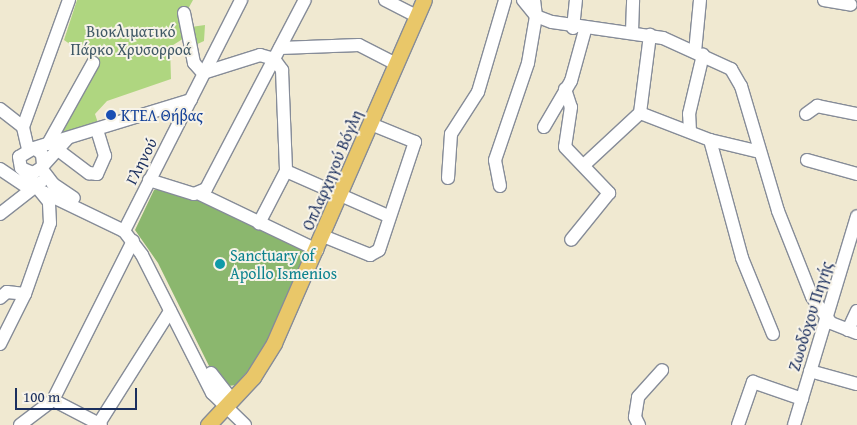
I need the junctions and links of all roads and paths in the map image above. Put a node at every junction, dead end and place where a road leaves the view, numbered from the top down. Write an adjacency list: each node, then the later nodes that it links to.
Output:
1 (241, 0): 24 (street, Γληνού)
2 (304, 0): 20 (street)
3 (385, 0): 15 (street)
4 (424, 0): 15 (main road, Οπλαρχηγού Βόγλη)
5 (505, 0): 47 (street)
6 (522, 0): 16 (street)
7 (534, 0): 16 (street)
8 (576, 0): 17 (street)
9 (633, 0): 18 (street)
10 (700, 0): 21 (street)
11 (824, 0): 13 (street)
12 (68, 1): 32 (street)
13 (851, 5)
14 (184, 13): 24 (street)
15 (417, 16): 23 (main road, Οπλαρχηγού Βόγλη)
16 (536, 16): 17 (street); 49 (street)
17 (579, 29): 18 (street); 25 (street)
18 (632, 32): 19 (street)
19 (650, 34): 21 (street); 28 (street)
20 (277, 53): 23 (street); 24 (street); 45 (street); 51 (street)
21 (699, 53): 35 (street); 39 (street)
22 (93, 63): 37 (street)
23 (396, 64): 31 (main road, Οπλαρχηγού Βόγλη)
24 (203, 72): 26 (street, Γληνού)
25 (565, 89): 33 (street); 41 (street)
26 (191, 100): 34 (street); 48 (street, Γληνού)
27 (0, 109): 32 (street)
28 (640, 113): 35 (street); 41 (street)
29 (806, 114): 30 (street)
30 (857, 114)
31 (371, 124): 52 (main road, Οπλαρχηγού Βόγλη); 54 (street)
32 (23, 127): 38 (street)
33 (544, 127)
34 (97, 130): 37 (street); 37 (street)
35 (690, 131): 36 (street)
36 (710, 140): 39 (street); 68 (street)
37 (53, 147): 38 (street); 43 (street)
38 (28, 150): 42 (street); 43 (street); 44 (street)
39 (760, 152): 66 (street)
40 (807, 160): 46 (street)
41 (584, 165): 59 (street)
42 (0, 167): 50 (street)
43 (43, 169): 44 (street); 50 (street); 57 (street)
44 (24, 171): 50 (street)
45 (286, 171): 52 (street); 56 (street)
46 (857, 174)
47 (448, 178)
48 (149, 180): 51 (street); 57 (street, Γληνού)
49 (500, 186)
50 (36, 191): 53 (street); 57 (street); 62 (street)
51 (200, 194): 56 (street)
52 (341, 194): 54 (street); 58 (main road, Οπλαρχηγού Βόγλη)
53 (0, 214)
54 (388, 216): 58 (street)
55 (857, 216): 66 (street, Ζωοδόχου Πηγής)
56 (259, 223): 61 (street)
57 (126, 228): 60 (street); 64 (street)
58 (323, 236): 61 (main road, Οπλαρχηγού Βόγλη)
59 (570, 240)
60 (133, 241): 64 (street); 74 (street)
61 (317, 250): 75 (main road, Οπλαρχηγού Βόγλη)
62 (25, 294): 63 (street); 69 (street)
63 (0, 298)
64 (170, 305): 75 (street); 76 (street)
65 (857, 311): 67 (street)
66 (826, 318): 67 (street); 71 (street, Ζωοδόχου Πηγής)
67 (852, 332)
68 (773, 334)
69 (0, 344)
70 (662, 370): 80 (street)
71 (810, 371): 72 (street); 73 (street, Ζωοδόχου Πηγής)
72 (857, 384)
73 (802, 399): 81 (street); 82 (street, Ζωοδόχου Πηγής)
74 (53, 400): 76 (street); 77 (street)
75 (229, 403): 78 (main road, Οπλαρχηγού Βόγλη); 79 (street)
76 (99, 424)
77 (20, 425)
78 (208, 425)
79 (245, 425)
80 (639, 425)
81 (738, 425)
82 (794, 425)

